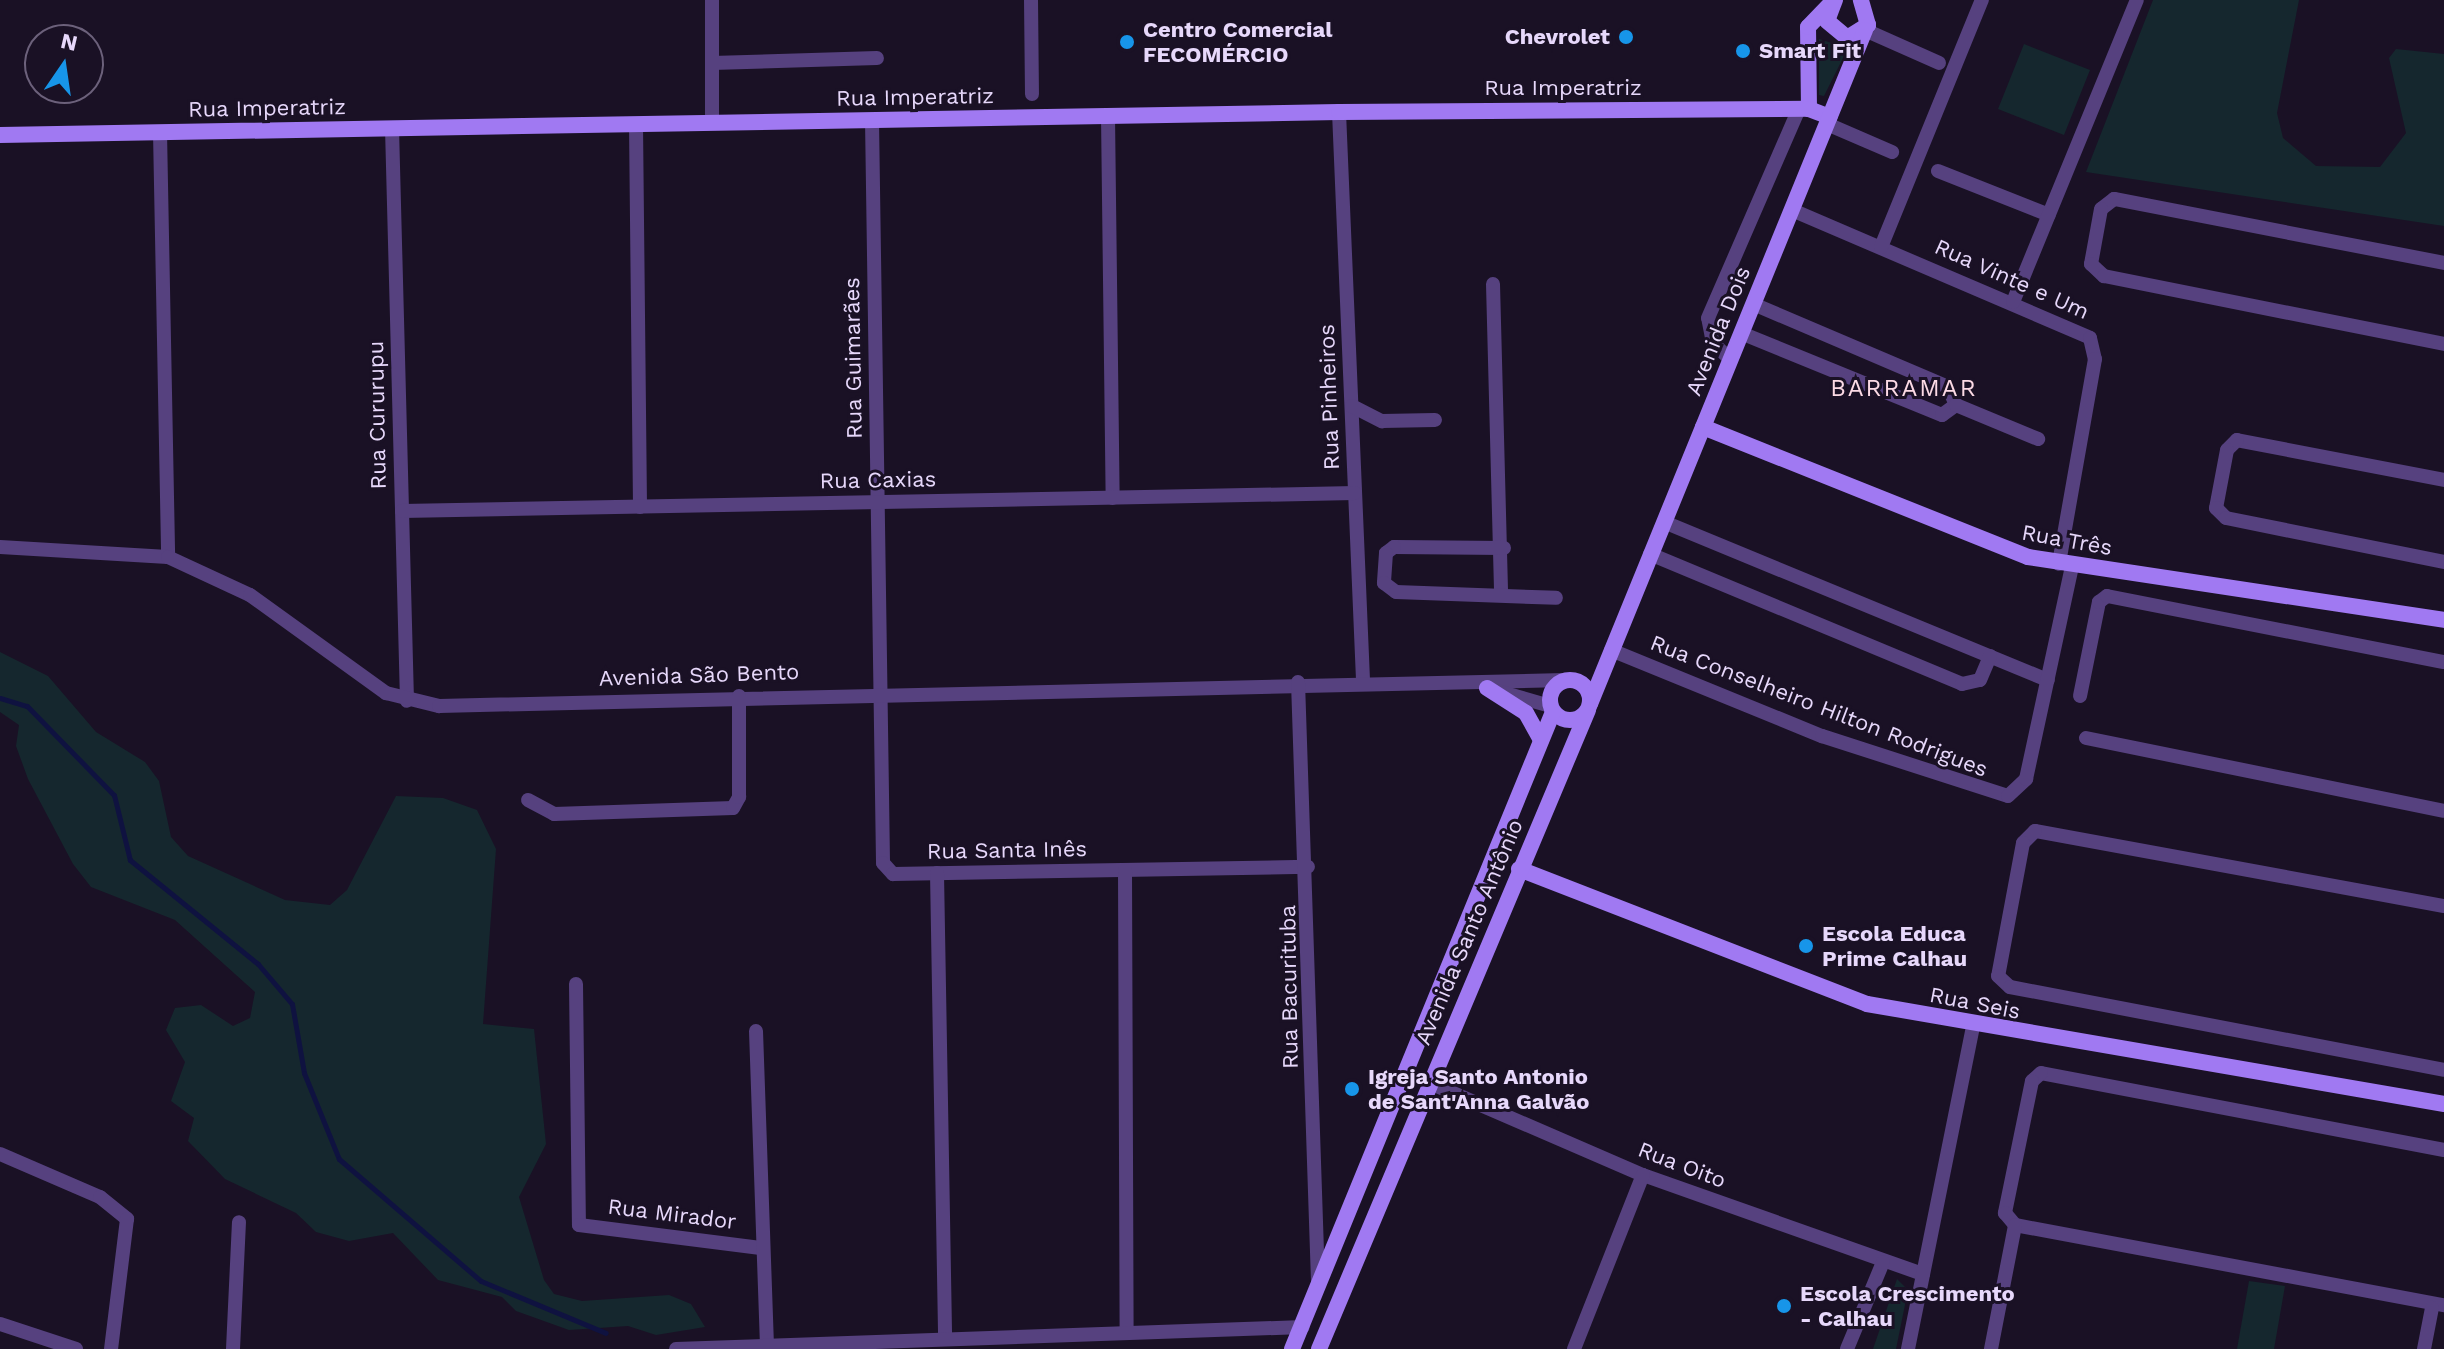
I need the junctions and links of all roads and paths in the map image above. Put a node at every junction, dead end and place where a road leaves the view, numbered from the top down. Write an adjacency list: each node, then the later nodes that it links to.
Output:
1 (712, 0): 11 (street)
2 (1031, 0): 13 (street)
3 (1861, 0): 9 (street)
4 (1878, 0): 9 (street, Avenida Dois)
5 (1982, 0): 28 (street)
6 (2118, 0): 8 (street)
7 (1834, 1): 9 (street); 14 (street)
8 (2135, 4): 27 (street)
9 (1866, 28): 12 (street); 18 (street, Avenida Dois)
10 (877, 58): 11 (street)
11 (712, 63): 19 (street)
12 (1939, 63)
13 (1032, 94)
14 (1804, 109): 15 (street, Rua Imperatriz); 18 (street, Rua Imperatriz); 35 (street)
15 (1339, 112): 16 (street, Rua Imperatriz); 37 (street, Rua Pinheiros)
16 (1108, 116): 17 (street, Rua Imperatriz); 43 (street)
17 (872, 120): 19 (street, Rua Imperatriz); 44 (street, Rua Guimarães)
18 (1828, 121): 24 (street); 26 (street, Avenida Dois)
19 (712, 123): 20 (street, Rua Imperatriz)
20 (636, 124): 21 (street, Rua Imperatriz); 45 (street)
21 (392, 128): 22 (street, Rua Imperatriz); 46 (street, Rua Cururupu)
22 (160, 132): 23 (street, Rua Imperatriz); 51 (street)
23 (0, 135)
24 (1892, 152)
25 (1938, 171): 27 (street)
26 (1792, 210): 28 (street, Rua Vinte e Um); 32 (street, Avenida Dois)
27 (2049, 215): 31 (street)
28 (1881, 247): 31 (street, Rua Vinte e Um)
29 (2444, 263): 34 (street)
30 (1493, 284): 49 (street)
31 (2013, 302): 53 (street, Rua Vinte e Um)
32 (1753, 304): 33 (street, Avenida Dois); 36 (street)
33 (1741, 333): 35 (street, Avenida Dois); 36 (street)
34 (2444, 344)
35 (1730, 359): 39 (street, Avenida Dois)
36 (1956, 405): 40 (street)
37 (1352, 406): 38 (street); 42 (street, Rua Pinheiros)
38 (1435, 420)
39 (1703, 427): 47 (street, Avenida Dois); 53 (street, Rua Três)
40 (2038, 439)
41 (2444, 480): 52 (street)
42 (1355, 493): 43 (street, Rua Caxias); 55 (street, Rua Pinheiros)
43 (1113, 498): 44 (street, Rua Caxias)
44 (878, 502): 45 (street, Rua Caxias); 68 (street, Rua Guimarães)
45 (640, 507): 46 (street, Rua Caxias)
46 (402, 511): 71 (street, Rua Cururupu)
47 (1664, 522): 50 (street, Avenida Dois); 60 (street)
48 (0, 547): 51 (street)
49 (1504, 548): 54 (street); 56 (street)
50 (1650, 554): 59 (street, Avenida Dois); 60 (street)
51 (168, 557): 71 (street)
52 (2444, 562)
53 (2065, 565): 58 (street, Rua Três); 64 (street, Rua Conselheiro Hilton Rodrigues)
54 (1384, 571): 55 (street); 56 (street)
55 (1358, 572): 65 (street, Rua Pinheiros)
56 (1501, 594): 57 (street)
57 (1556, 598)
58 (2444, 620)
59 (1611, 650): 62 (street); 64 (street, Rua Conselheiro Hilton Rodrigues); 72 (street, Avenida Dois)
60 (1990, 656): 64 (street)
61 (2444, 662): 70 (street)
62 (1569, 679): 63 (street, Avenida São Bento); 72 (street); 73 (street)
63 (1443, 680): 65 (street, Avenida São Bento); 67 (street, Avenida São Bento)
64 (2048, 680)
65 (1363, 681): 66 (street, Avenida São Bento)
66 (1298, 682): 68 (street, Avenida São Bento); 78 (street, Rua Bacurituba)
67 (1487, 688): 73 (street, Avenida São Bento); 75 (street)
68 (881, 691): 69 (street, Avenida São Bento); 81 (street, Rua Santa Inês)
69 (739, 696): 71 (street, Avenida São Bento); 76 (street)
70 (2080, 696)
71 (407, 701)
72 (1589, 707): 73 (street); 79 (street, Avenida Santo Antônio)
73 (1552, 709): 75 (street, Avenida Santo Antônio)
74 (2086, 738): 77 (street)
75 (1541, 740): 97 (street, Avenida Santo Antônio)
76 (528, 800)
77 (2444, 811)
78 (1308, 867): 80 (street, Rua Santa Inês); 97 (street, Rua Bacurituba)
79 (1519, 869): 84 (street, Rua Seis); 87 (street, Avenida Santo Antônio)
80 (1125, 870): 81 (street, Rua Santa Inês); 101 (street)
81 (937, 873): 102 (street)
82 (2444, 906): 86 (street)
83 (576, 984): 94 (street, Rua Mirador)
84 (1973, 1027): 88 (street, Rua Seis); 96 (street)
85 (756, 1031): 94 (street)
86 (2444, 1070)
87 (1430, 1083): 91 (street, Rua Oito); 109 (street, Avenida Santo Antônio)
88 (2444, 1104)
89 (2444, 1150): 93 (street)
90 (0, 1154): 105 (street)
91 (1643, 1175): 95 (street, Rua Oito); 110 (street)
92 (239, 1222): 106 (street)
93 (2015, 1225): 98 (street); 113 (street)
94 (761, 1248): 103 (street, Rua Mirador)
95 (1883, 1262): 96 (street, Rua Oito); 111 (street)
96 (1923, 1274): 112 (street)
97 (1319, 1290): 100 (street, Avenida Santo Antônio)
98 (2438, 1306): 114 (street)
99 (0, 1324): 104 (street)
100 (1303, 1327): 101 (street); 108 (street, Avenida Santo Antônio)
101 (1127, 1329): 102 (street)
102 (945, 1335): 103 (street)
103 (767, 1343): 107 (street)
104 (76, 1349)
105 (111, 1349)
106 (233, 1349)
107 (676, 1349)
108 (1292, 1349)
109 (1319, 1349)
110 (1574, 1349)
111 (1847, 1349)
112 (1908, 1349)
113 (1991, 1349)
114 (2424, 1349)

